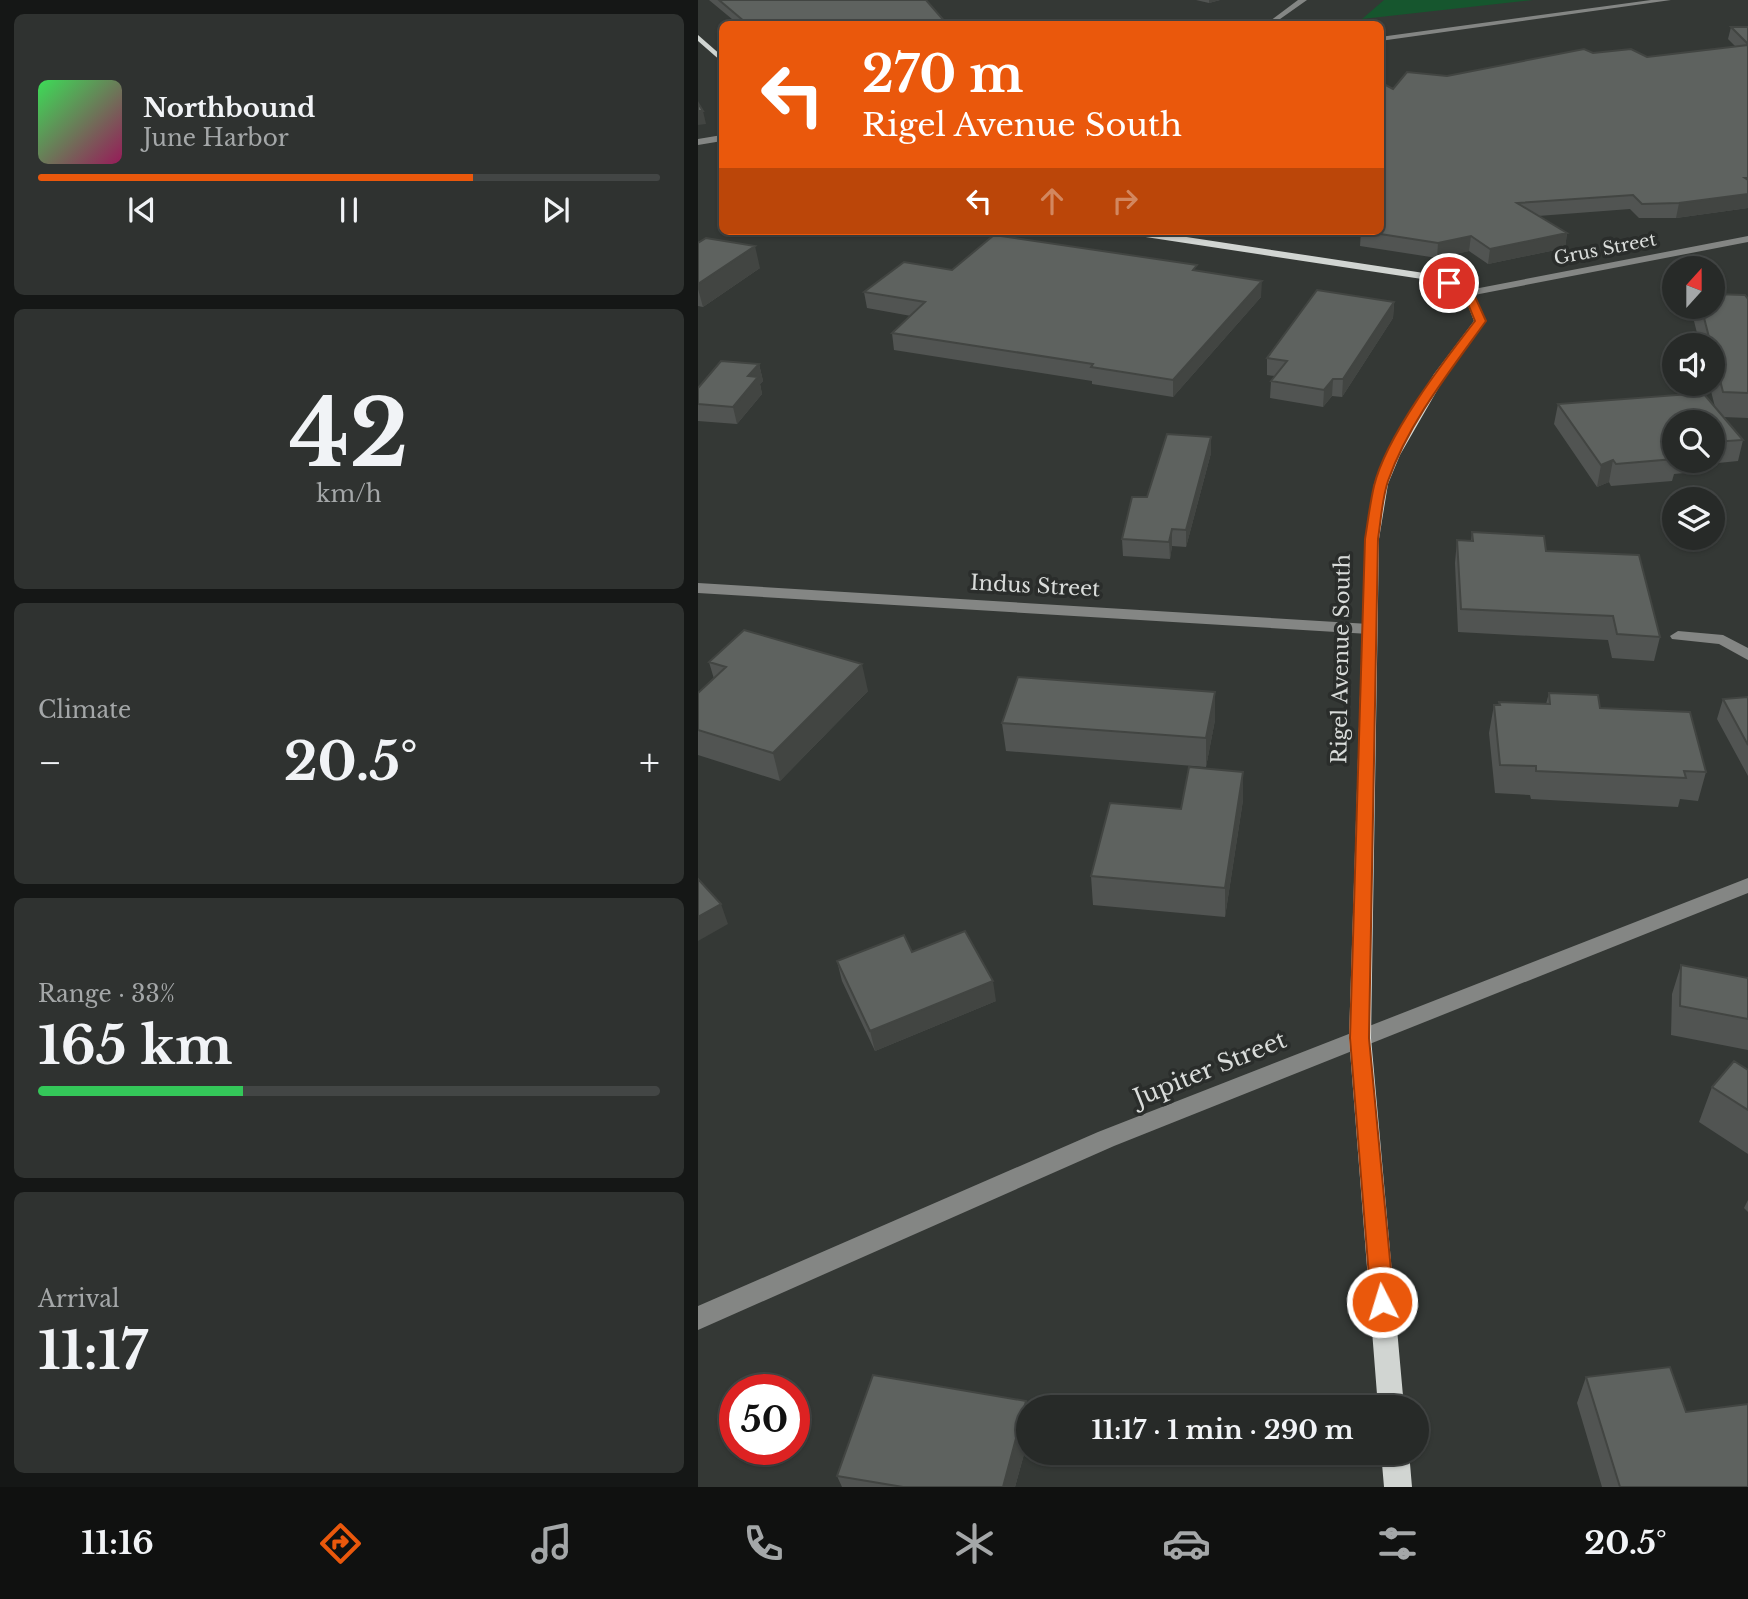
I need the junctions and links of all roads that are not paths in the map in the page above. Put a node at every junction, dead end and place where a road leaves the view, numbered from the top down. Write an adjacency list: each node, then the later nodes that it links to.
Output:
1 (1302, 0): 3 (street)
2 (1667, 0): 5 (street)
3 (1273, 21)
4 (698, 37): 6 (main road)
5 (1384, 39)
6 (719, 57)
7 (719, 138): 8 (street)
8 (698, 142)
9 (1152, 235): 11 (main road)
10 (1748, 239): 11 (street, Grus Street)
11 (1469, 293): 13 (main road, Rigel Avenue South)
12 (698, 588): 13 (street, Indus Street)
13 (1369, 628): 17 (main road, Rigel Avenue South)
14 (1678, 636): 15 (street)
15 (1748, 655)
16 (1748, 885): 17 (street, Jupiter Street)
17 (1360, 1038): 18 (street, Jupiter Street); 19 (main road, Rigel Avenue South)
18 (698, 1318)
19 (1390, 1395)
20 (1396, 1465): 21 (main road)
21 (1398, 1487)

